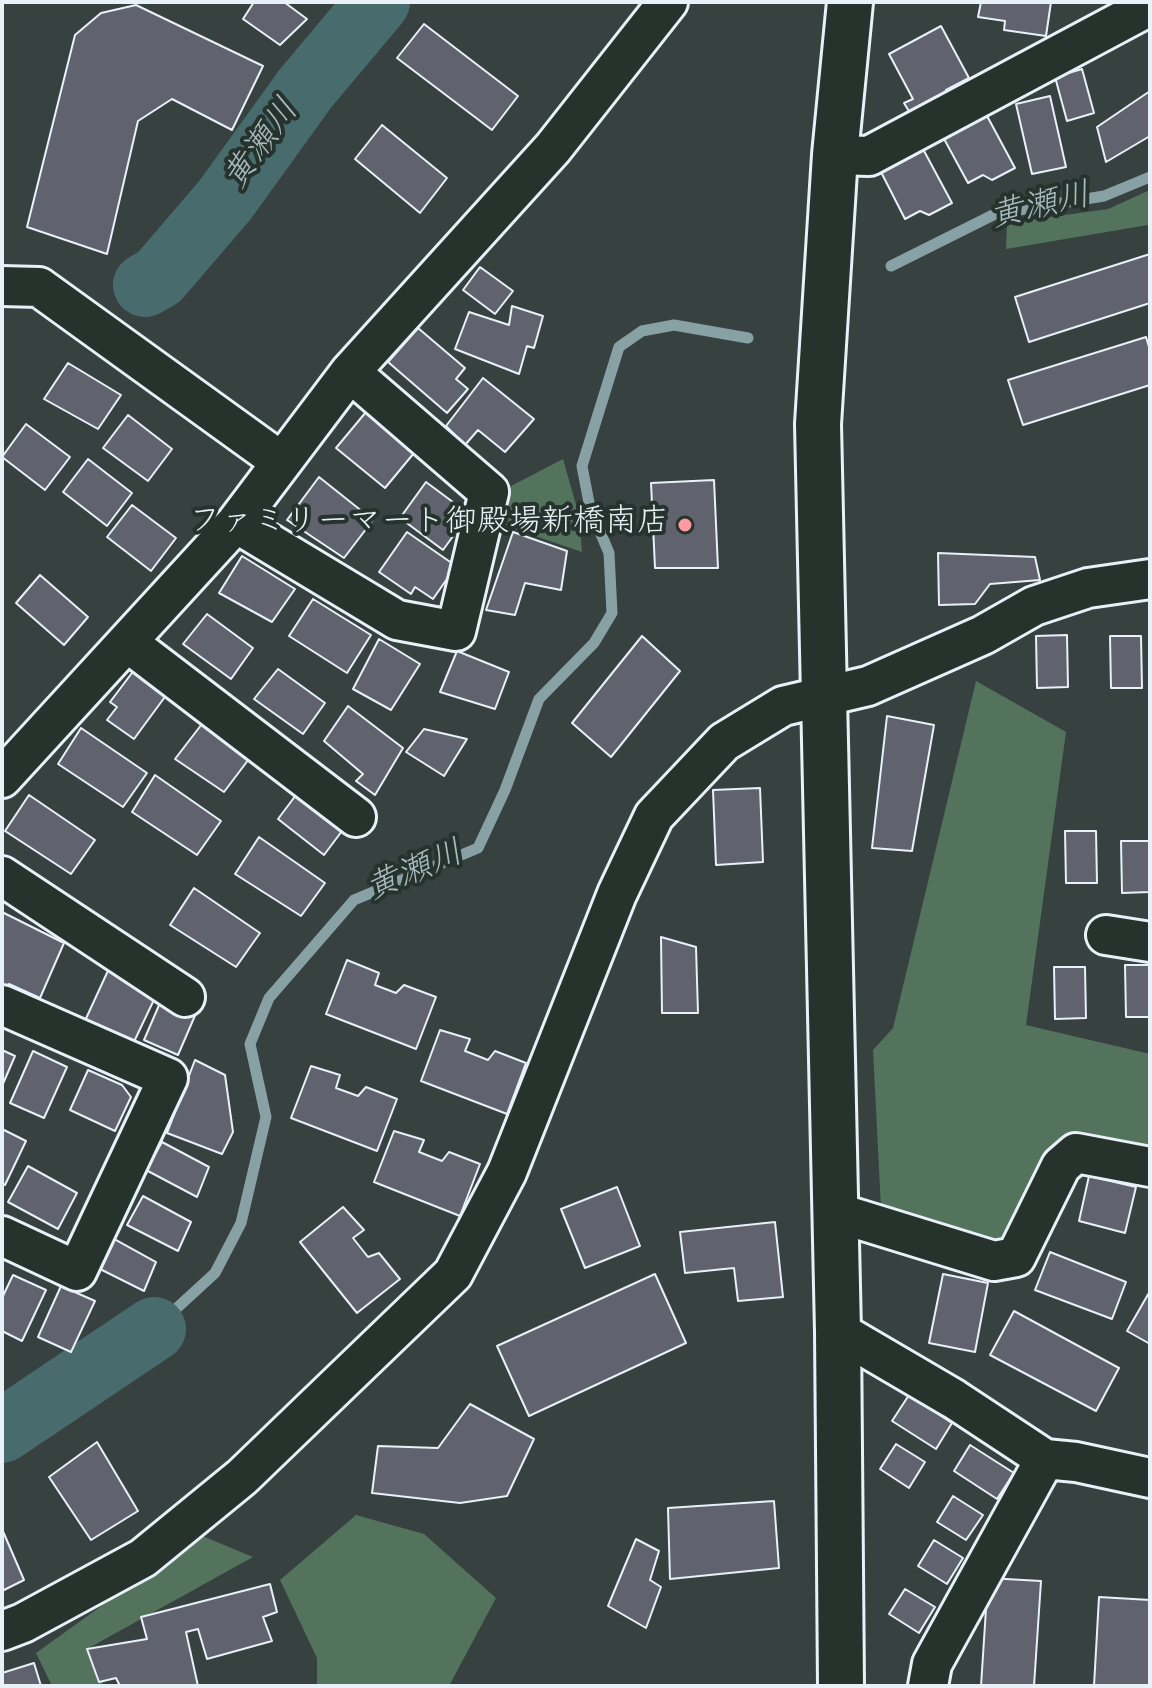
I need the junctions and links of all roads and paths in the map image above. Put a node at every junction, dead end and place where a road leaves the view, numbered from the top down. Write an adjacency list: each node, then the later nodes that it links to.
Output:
1 (668, 2): 6 (street)
2 (850, 2): 4 (street)
3 (1150, 6): 4 (street)
4 (835, 155): 11 (street)
5 (2, 286): 7 (street)
6 (350, 372): 7 (street); 8 (street)
7 (280, 461): 8 (street)
8 (236, 523): 10 (street)
9 (1150, 579): 11 (street)
10 (127, 642): 12 (street); 13 (street)
11 (825, 697): 20 (street); 25 (street)
12 (2, 778)
13 (356, 817)
14 (2, 876): 17 (street)
15 (1106, 935): 16 (street)
16 (1150, 942)
17 (185, 997)
18 (2, 1005): 21 (street)
19 (1150, 1167): 20 (street)
20 (835, 1212): 22 (street)
21 (2, 1236)
22 (838, 1331): 23 (street); 26 (street)
23 (1045, 1459): 24 (street); 27 (street)
24 (1150, 1478)
25 (2, 1631)
26 (841, 1686)
27 (928, 1686)

